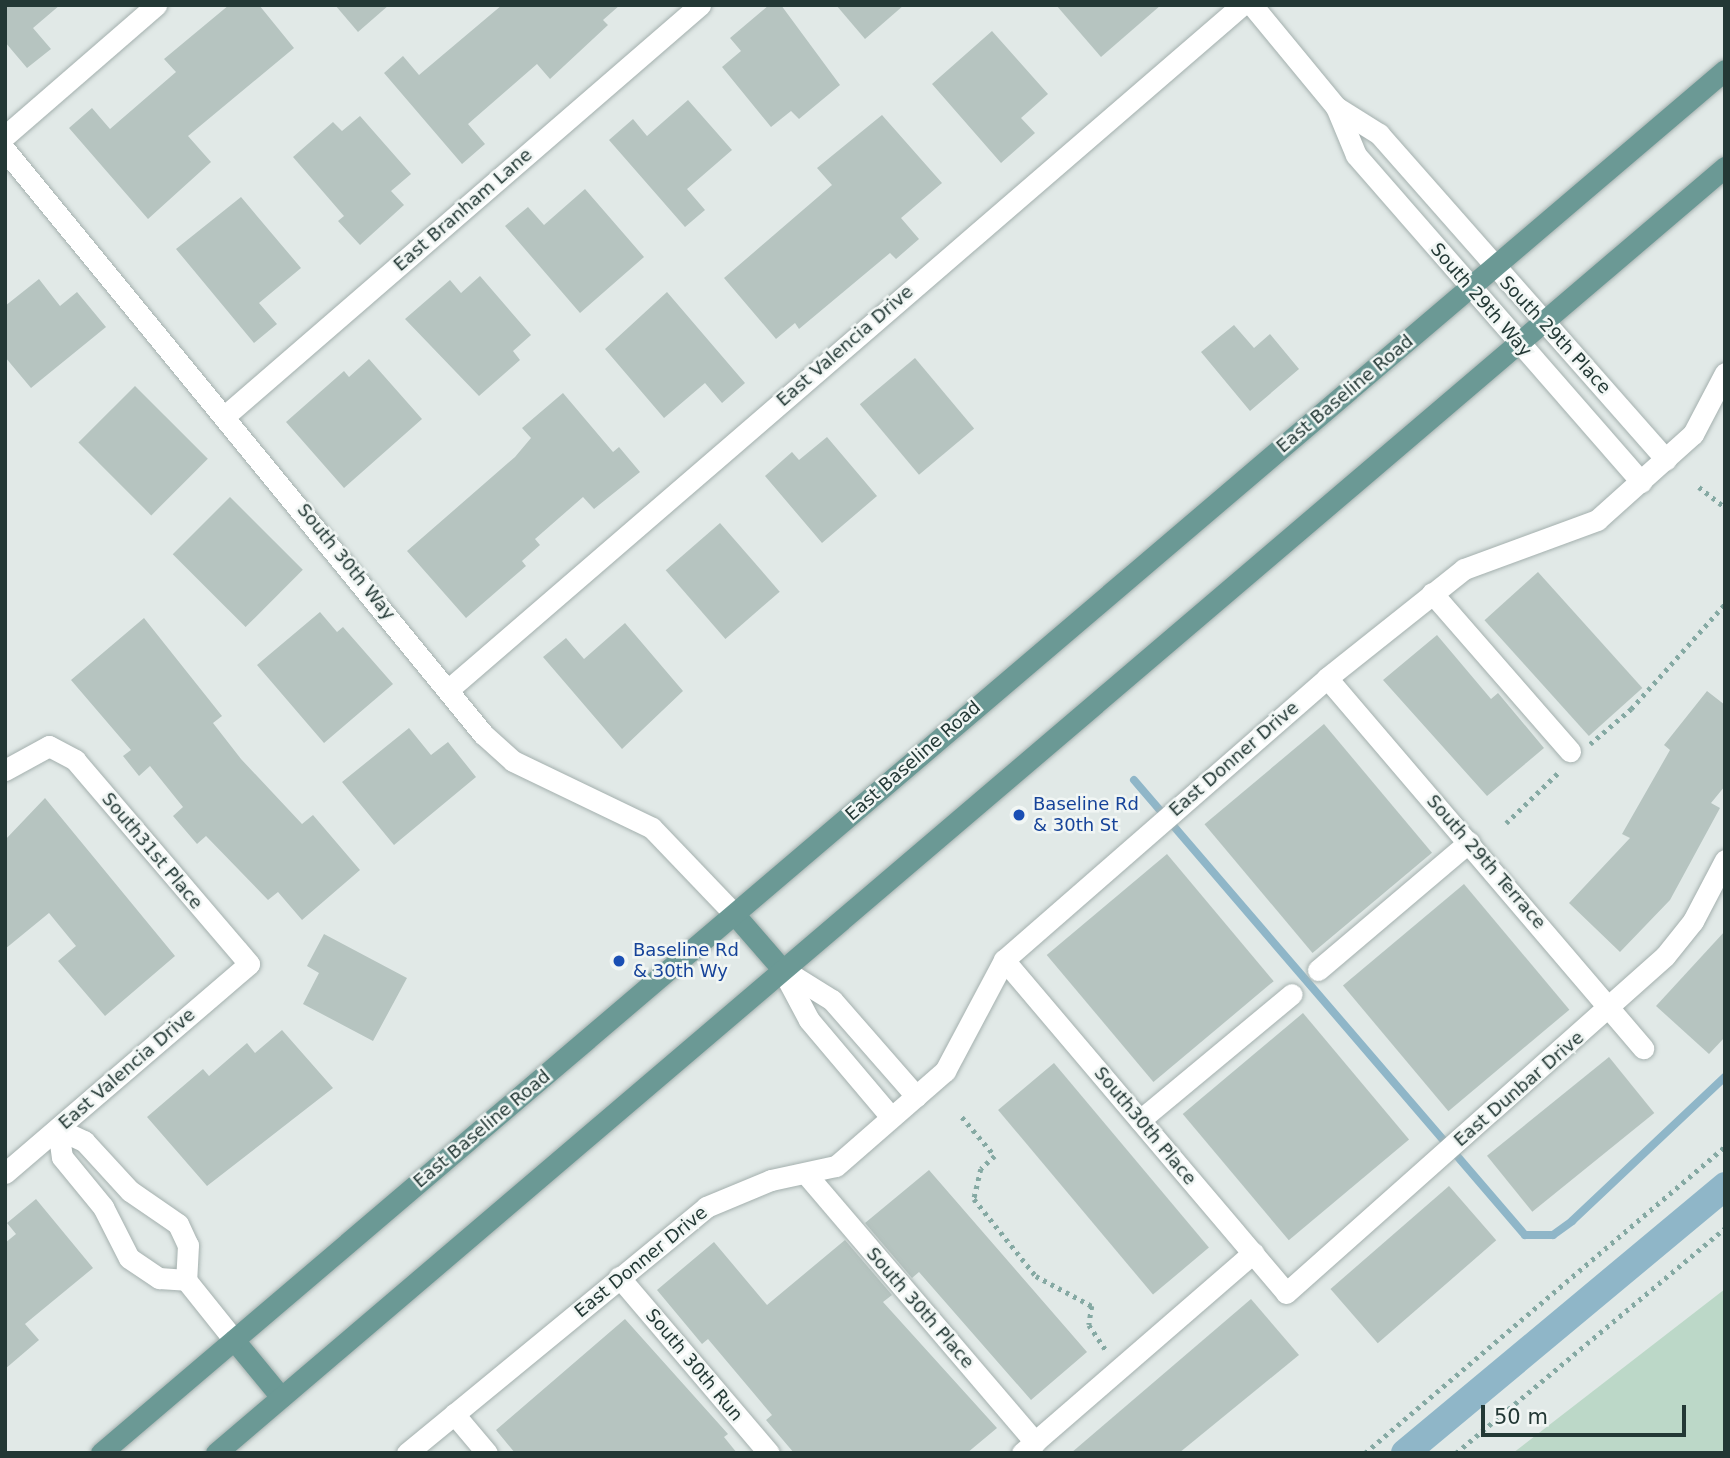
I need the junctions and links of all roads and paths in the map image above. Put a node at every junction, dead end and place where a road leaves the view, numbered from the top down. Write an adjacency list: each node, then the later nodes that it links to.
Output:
1 (156, 5): 7 (street)
2 (700, 5): 18 (street, East Branham Lane)
3 (1242, 5): 27 (street, East Valencia Drive)
4 (1252, 5): 6 (street, South 29th Way)
5 (1725, 70): 12 (main road, East Baseline Road)
6 (1336, 107): 10 (street, South 29th Way); 11 (street, South 29th Way)
7 (5, 136)
8 (5, 150): 18 (street, South 30th Way)
9 (1725, 167): 14 (main road)
10 (1405, 168): 11 (street); 12 (street, South 29th Way)
11 (1382, 187): 13 (street, South 29th Way)
12 (1493, 268): 13 (main road, East Baseline Road); 14 (street, South 29th Place)
13 (1470, 287): 15 (street, South 29th Way); 33 (main road, East Baseline Road)
14 (1543, 322): 15 (main road); 17 (street, South 29th Place)
15 (1518, 342): 19 (street, South 29th Way); 36 (main road)
16 (1725, 373): 20 (street, East Donner Drive)
17 (1617, 403): 19 (street, South 29th Place); 20 (street, South 29th Place)
18 (226, 415): 27 (street, South 30th Way)
19 (1591, 426): 21 (street, South 29th Way)
20 (1666, 460): 21 (street, East Donner Drive)
21 (1641, 482): 24 (street, East Donner Drive)
22 (1699, 487): 23 (path)
23 (1725, 507)
24 (1432, 593): 26 (street, East Donner Drive); 28 (street)
25 (1725, 604): 28 (path)
26 (1327, 677): 31 (street, South 29th Terrace); 34 (street, East Donner Drive)
27 (449, 690): 33 (street, South 30th Way)
28 (1572, 756): 30 (path)
29 (5, 771): 35 (street, South31st Place)
30 (1506, 823)
31 (1469, 842): 37 (street); 39 (street, South 29th Terrace)
32 (1725, 860): 39 (street, East Dunbar Drive)
33 (735, 915): 36 (main road); 56 (main road, East Baseline Road)
34 (1004, 960): 43 (street, East Donner Drive); 46 (street, South30th Place)
35 (249, 964): 47 (street, East Valencia Drive)
36 (782, 969): 40 (street); 42 (street); 58 (main road)
37 (1318, 970)
38 (1292, 994): 46 (street)
39 (1610, 1008): 41 (street, South 29th Terrace); 55 (street, East Dunbar Drive)
40 (869, 1042): 42 (street); 43 (street)
41 (1643, 1048)
42 (846, 1063): 44 (street)
43 (916, 1096): 44 (street, East Donner Drive)
44 (891, 1117): 50 (street, East Donner Drive)
45 (962, 1118): 57 (path)
46 (1140, 1120): 52 (street, South30th Place)
47 (58, 1129): 49 (street, East Valencia Drive); 54 (street); 54 (street)
48 (1725, 1147): 66 (path)
49 (5, 1173)
50 (806, 1174): 53 (street, East Donner Drive); 60 (street, South 30th Place)
51 (1725, 1228): 67 (path)
52 (1252, 1253): 55 (street, South30th Place); 60 (street)
53 (619, 1277): 59 (street, East Donner Drive); 65 (street, South 30th Run)
54 (186, 1280): 56 (street)
55 (1286, 1293)
56 (234, 1340): 58 (main road); 61 (main road, East Baseline Road)
57 (1107, 1351)
58 (281, 1397): 62 (main road)
59 (454, 1414): 63 (street, East Donner Drive); 64 (street)
60 (1028, 1447)
61 (102, 1453)
62 (216, 1453)
63 (407, 1453)
64 (487, 1453)
65 (769, 1453)
66 (1365, 1453)
67 (1457, 1453)

